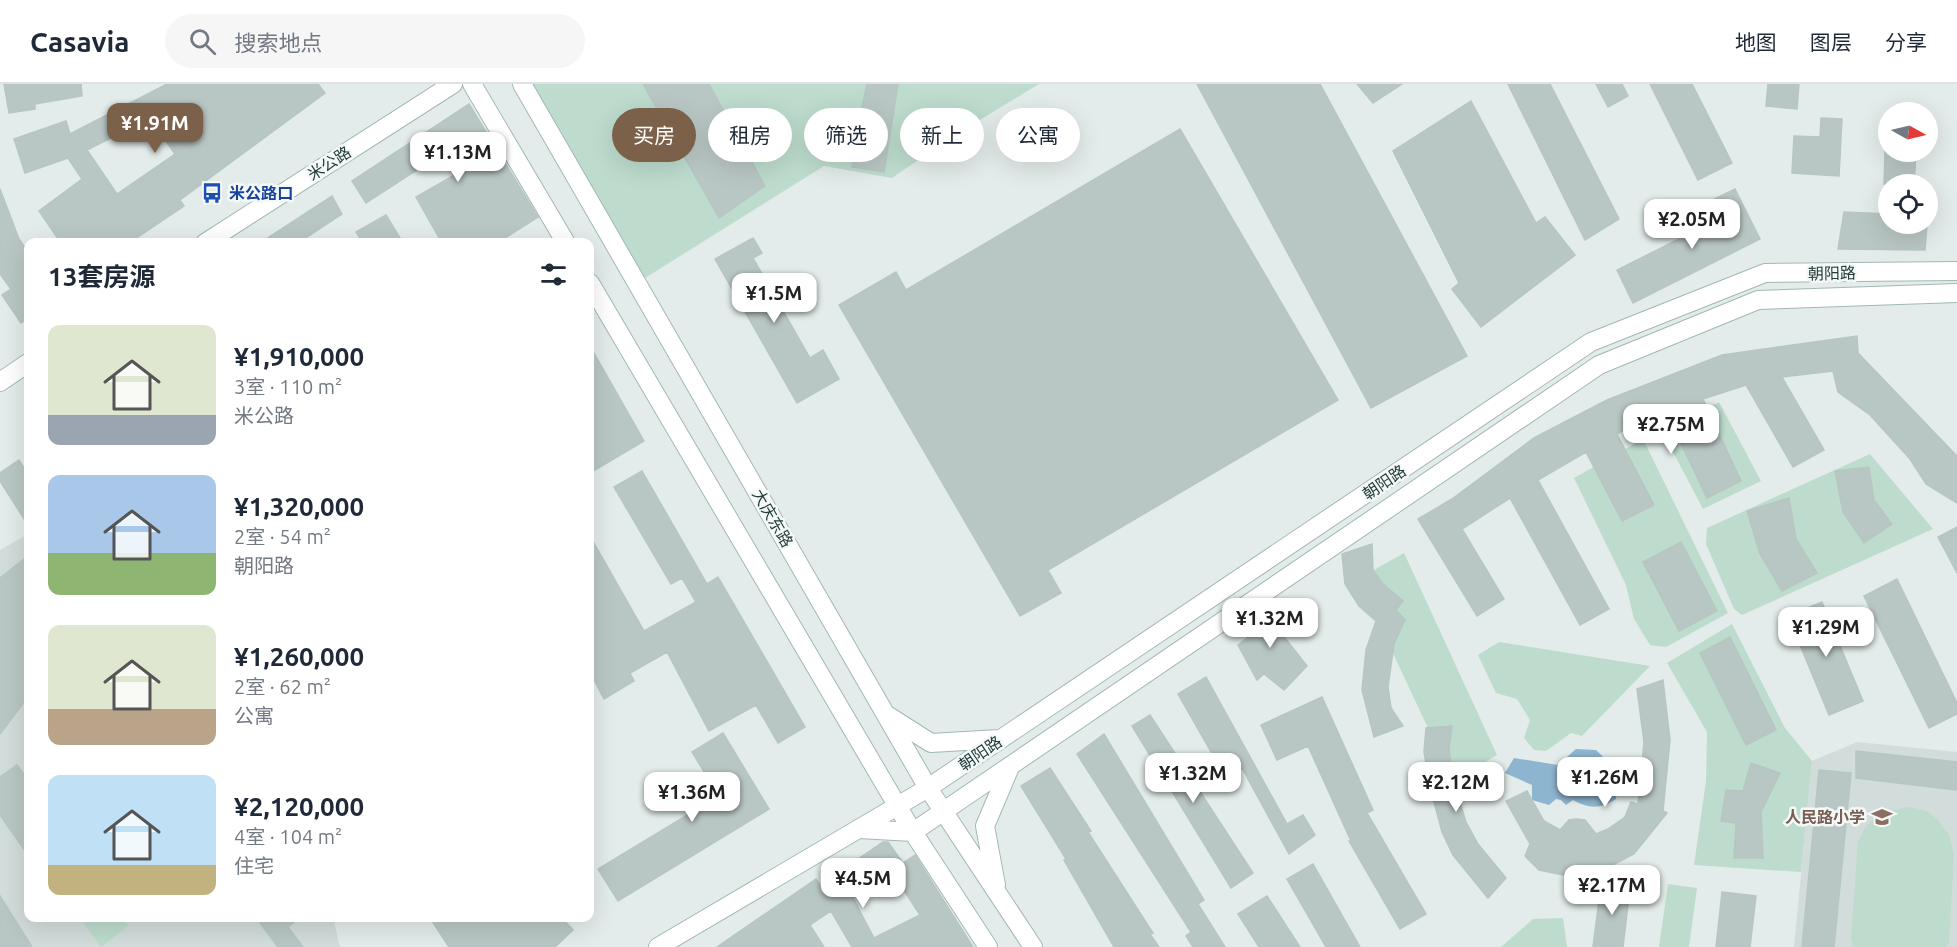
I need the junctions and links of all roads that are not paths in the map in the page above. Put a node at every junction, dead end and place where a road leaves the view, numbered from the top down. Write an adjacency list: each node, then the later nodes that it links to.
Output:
1 (453, 84): 4 (main road, 米公路)
2 (472, 84): 5 (main road)
3 (522, 84): 11 (main road, 大庆东路)
4 (213, 238)
5 (563, 238)
6 (1957, 271): 12 (main road, 朝阳路)
7 (594, 290): 15 (main road)
8 (1957, 293): 13 (main road, 朝阳路)
9 (24, 366): 10 (main road)
10 (0, 382)
11 (886, 714): 12 (main road); 14 (main road, 大庆东路)
12 (1001, 739): 14 (main road, 朝阳路)
13 (1010, 767): 16 (main road, 朝阳路); 19 (main road)
14 (928, 788): 15 (main road, 朝阳路); 16 (main road, 大庆东路)
15 (897, 806): 17 (main road, 朝阳路); 18 (main road)
16 (944, 812): 18 (main road, 朝阳路); 19 (main road, 大庆东路)
17 (859, 829): 18 (main road); 20 (main road, 朝阳路)
18 (913, 832): 21 (main road)
19 (997, 893): 22 (main road, 大庆东路)
20 (658, 947)
21 (988, 947)
22 (1033, 947)

